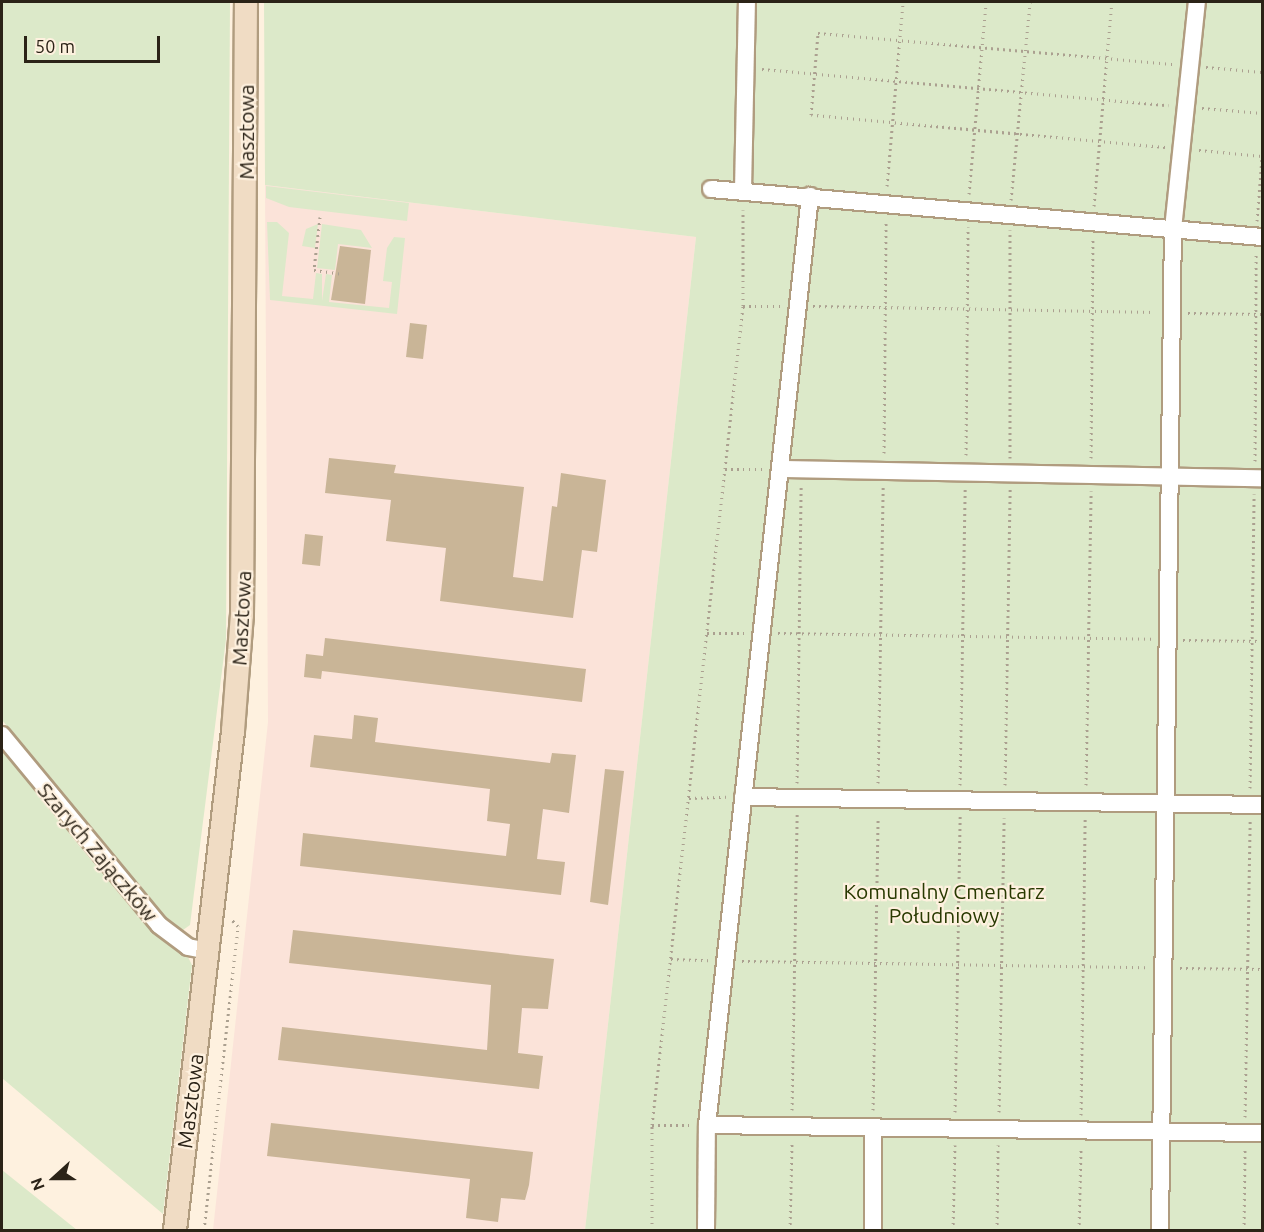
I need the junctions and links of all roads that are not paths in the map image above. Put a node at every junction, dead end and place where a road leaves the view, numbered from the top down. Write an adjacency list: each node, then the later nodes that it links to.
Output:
1 (246, 2): 16 (street, Masztowa)
2 (747, 2): 5 (street)
3 (1197, 2): 7 (street)
4 (711, 189): 5 (street)
5 (743, 190): 6 (street)
6 (810, 196): 7 (street); 9 (street)
7 (1173, 229): 8 (street); 10 (street)
8 (1259, 236)
9 (780, 469): 10 (street); 13 (street)
10 (1170, 477): 11 (street); 14 (street)
11 (1259, 478)
12 (2, 735): 16 (street, Szarych Zajączków)
13 (743, 797): 14 (street); 17 (street)
14 (1166, 804): 15 (street); 19 (street)
15 (1256, 805)
16 (207, 951): 21 (street, Masztowa)
17 (707, 1125): 18 (street); 22 (street)
18 (873, 1127): 19 (street); 23 (street)
19 (1161, 1131): 20 (street); 24 (street)
20 (1263, 1133)
21 (175, 1230)
22 (706, 1230)
23 (873, 1230)
24 (1160, 1230)

